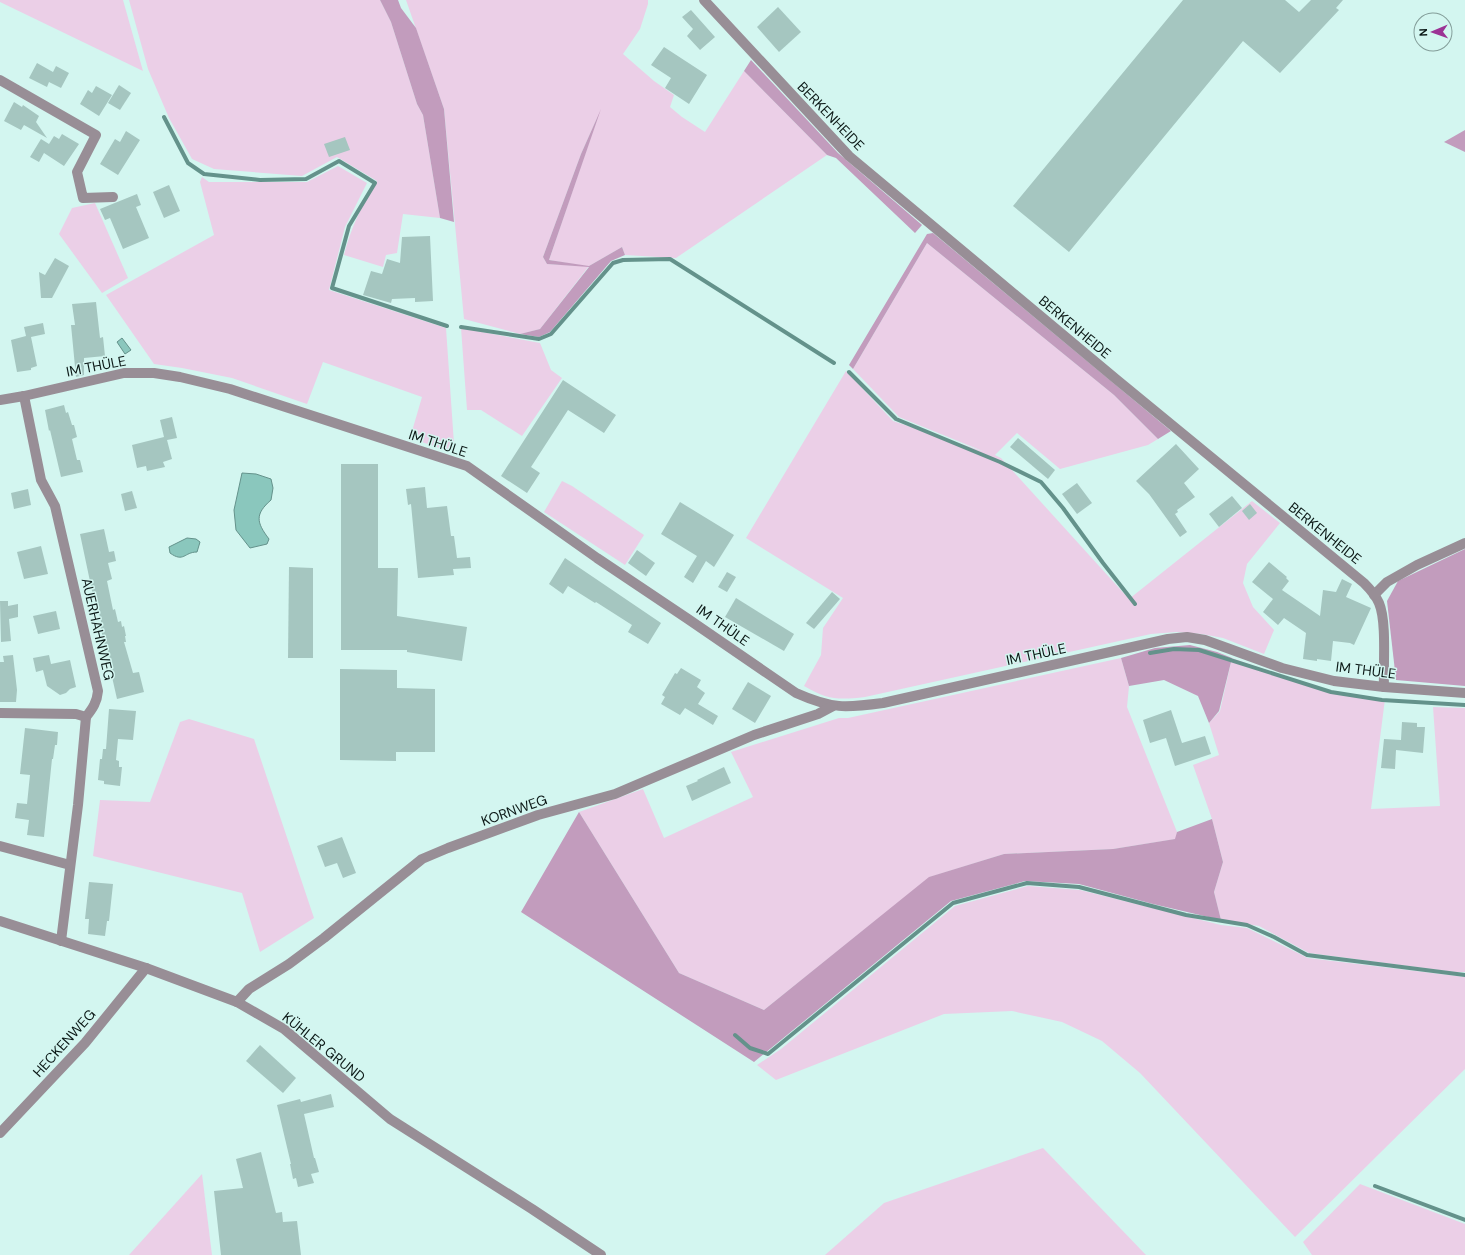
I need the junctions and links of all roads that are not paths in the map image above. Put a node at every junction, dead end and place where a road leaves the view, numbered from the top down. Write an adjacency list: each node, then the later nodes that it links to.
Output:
1 (704, 0): 7 (street, BERKENHEIDE)
2 (0, 80): 3 (street)
3 (113, 197)
4 (24, 396): 5 (street, IM THÜLE); 10 (street, IM THÜLE); 12 (street, AUERHAHNWEG)
5 (0, 400)
6 (1465, 543): 7 (street)
7 (1374, 595): 8 (street, BERKENHEIDE)
8 (1384, 687): 9 (street, IM THÜLE); 10 (street, IM THÜLE)
9 (1465, 693)
10 (833, 706): 18 (street, KORNWEG)
11 (0, 713): 12 (street)
12 (86, 717): 14 (street, AUERHAHNWEG)
13 (0, 846): 14 (street)
14 (70, 865): 16 (street, AUERHAHNWEG)
15 (0, 921): 16 (street, KÜHLER GRUND)
16 (61, 941): 17 (street, KÜHLER GRUND)
17 (146, 968): 18 (street, KÜHLER GRUND); 19 (street, HECKENWEG)
18 (237, 1002): 20 (street, KÜHLER GRUND)
19 (0, 1133)
20 (601, 1255)

